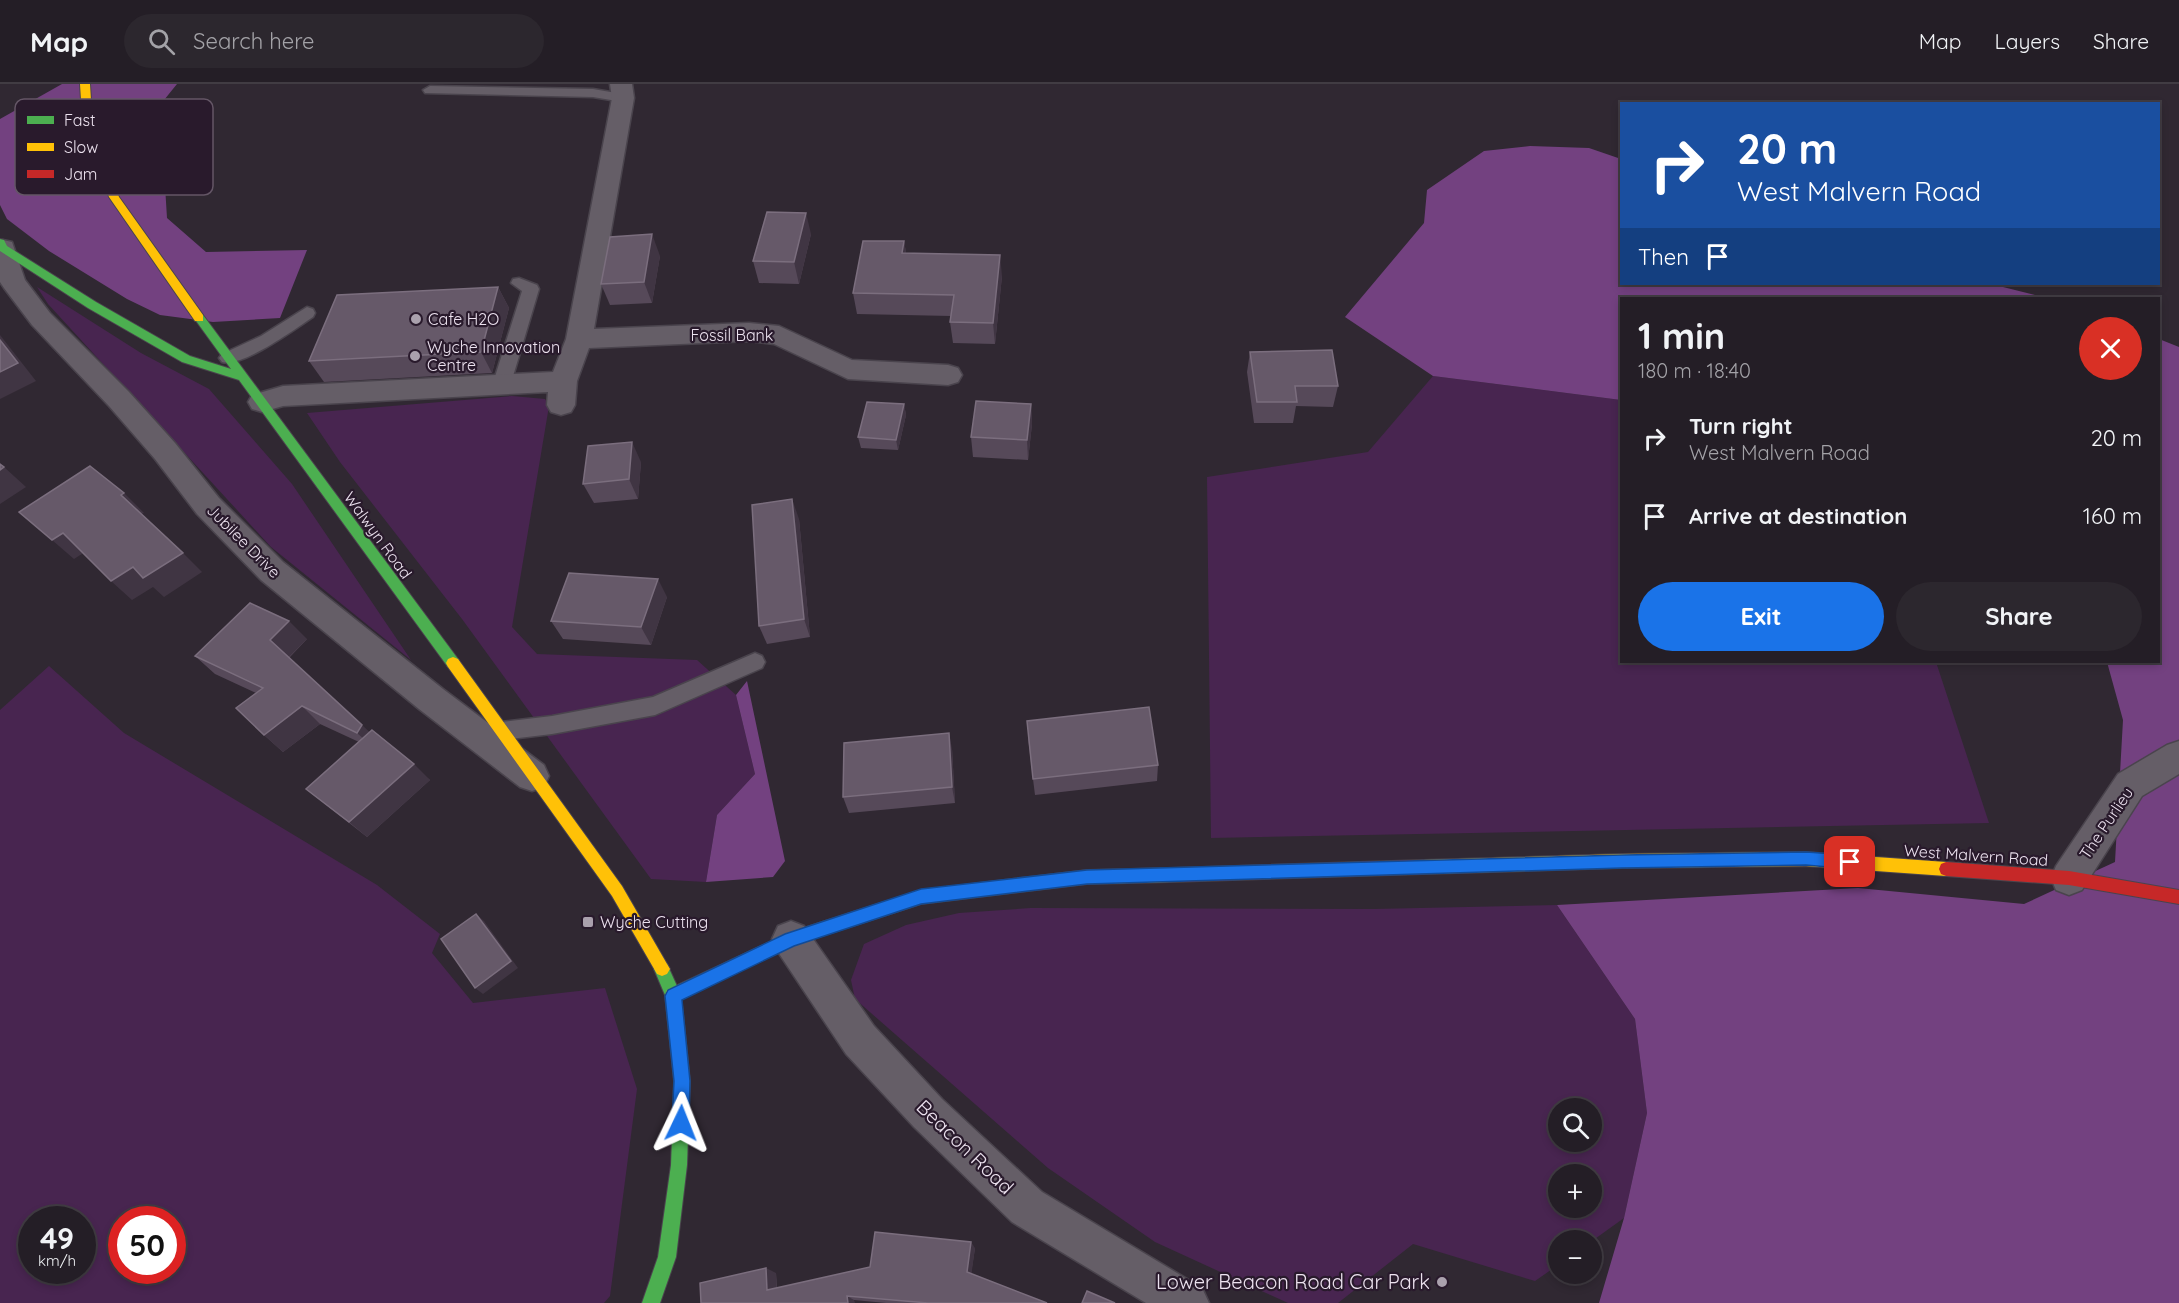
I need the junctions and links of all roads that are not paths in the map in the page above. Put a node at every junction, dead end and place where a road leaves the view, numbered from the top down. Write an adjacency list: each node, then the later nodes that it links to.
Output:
1 (86, 84): 4 (main road, Walwyn Road)
2 (430, 90): 3 (lane)
3 (622, 91): 9 (street)
4 (87, 99)
5 (113, 195): 10 (main road, Walwyn Road)
6 (2, 245): 12 (main road, Jubilee Drive); 18 (street, Jubilee Drive)
7 (519, 283): 13 (lane)
8 (307, 313): 10 (lane)
9 (579, 339): 11 (street, Fossil Bank); 13 (street)
10 (228, 358): 12 (main road, Walwyn Road)
11 (948, 375)
12 (242, 377): 14 (main road, Walwyn Road)
13 (502, 383): 14 (street)
14 (262, 402): 16 (main road, Walwyn Road)
15 (755, 662): 16 (lane)
16 (501, 731): 18 (main road, Walwyn Road)
17 (2179, 756): 19 (street, The Purlieu)
18 (541, 783): 22 (main road, Walwyn Road)
19 (2069, 878): 20 (main road, West Malvern Road); 21 (main road, West Malvern Road)
20 (2179, 897)
21 (791, 939): 22 (main road, West Malvern Road); 24 (street, Beacon Road)
22 (673, 996): 23 (main road, Walwyn Road)
23 (651, 1303)
24 (1187, 1303)

